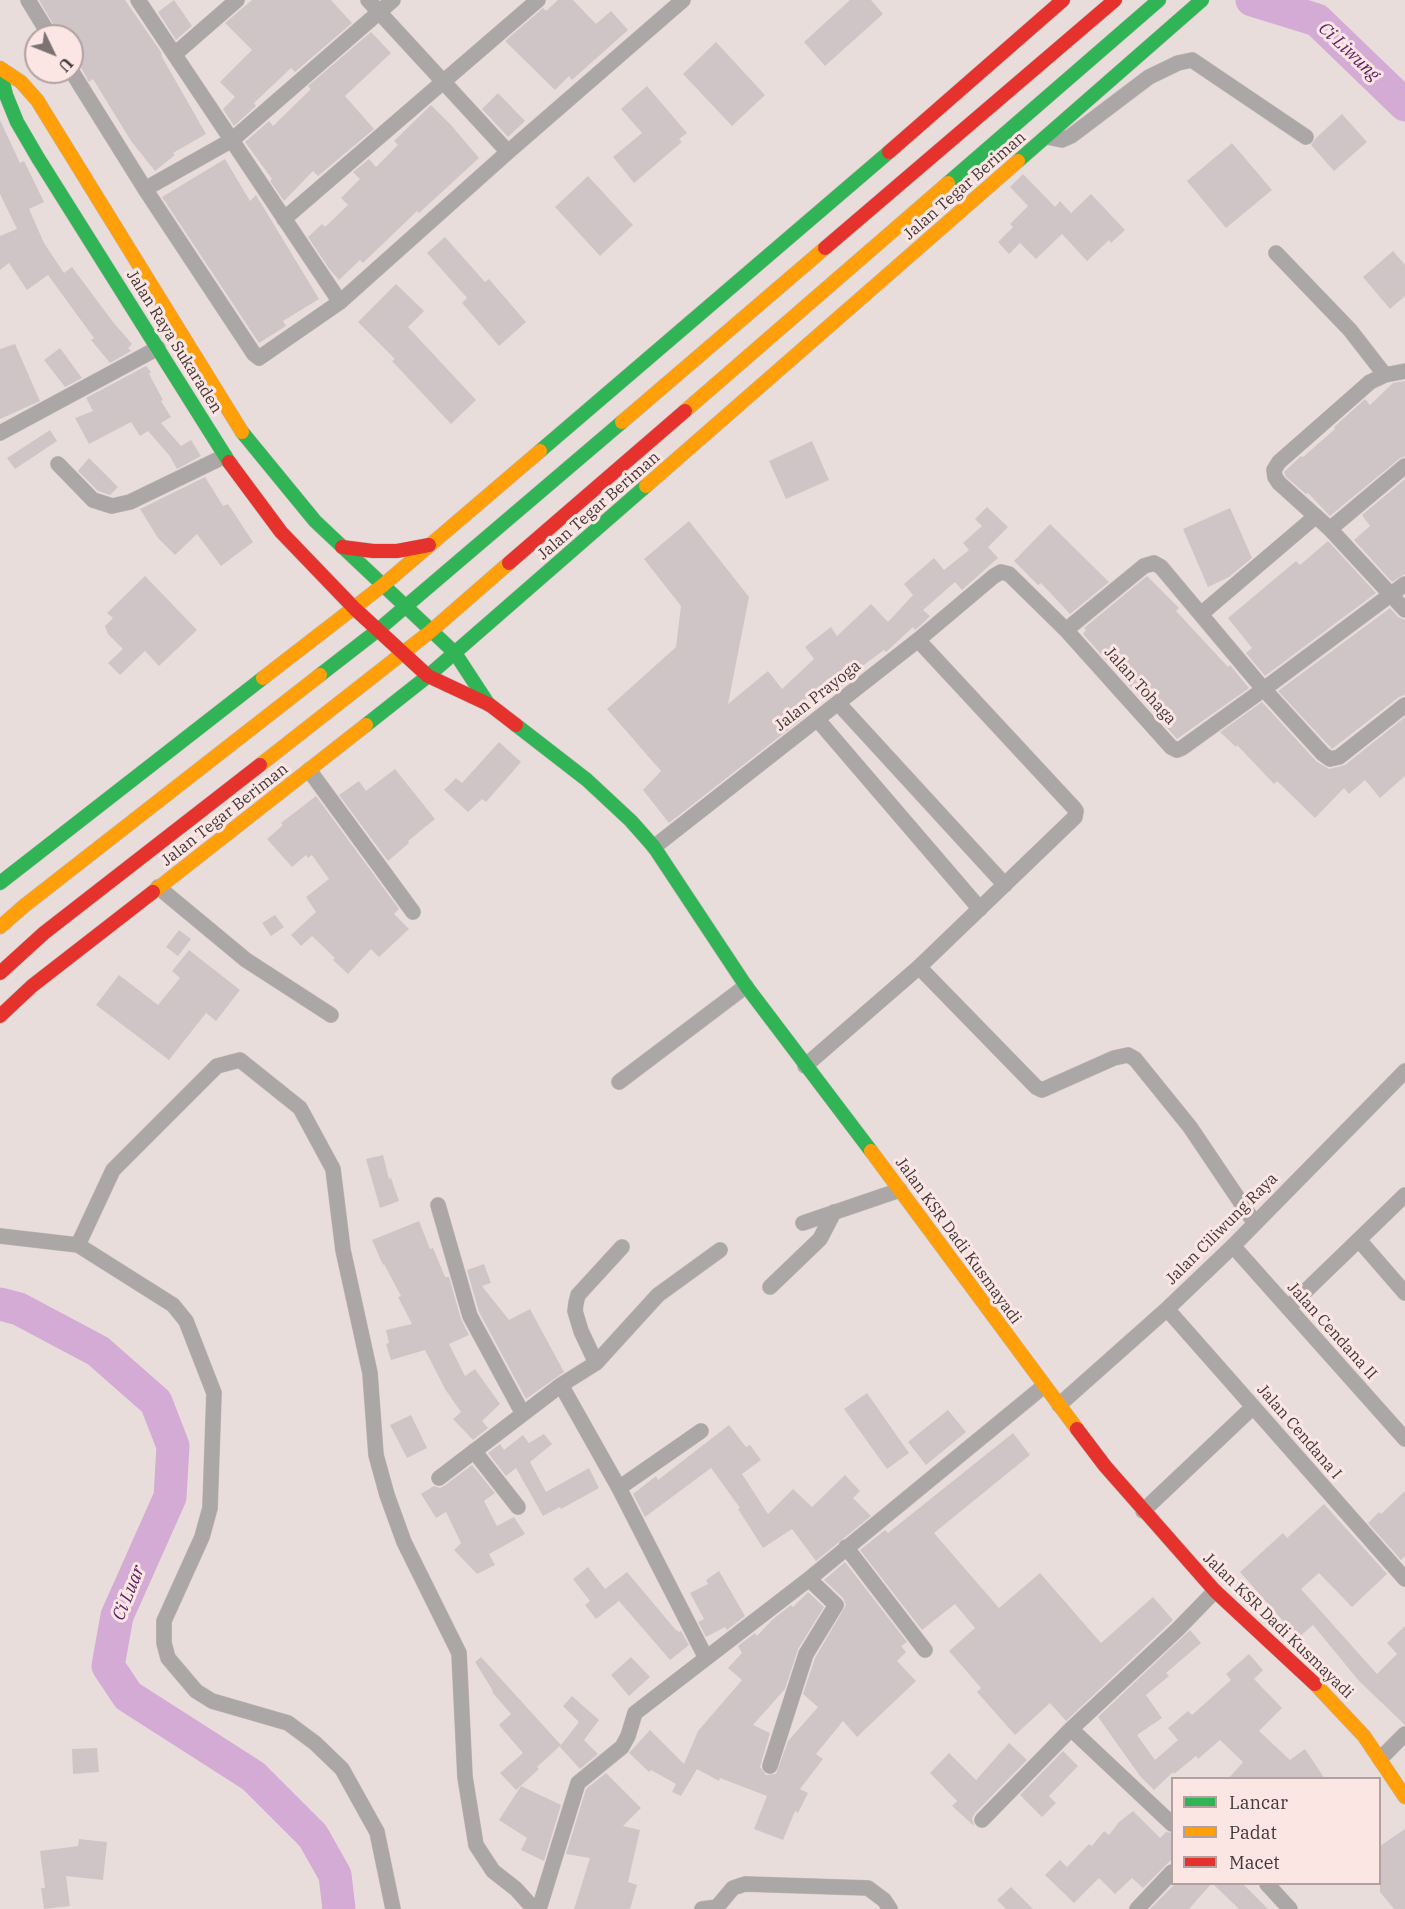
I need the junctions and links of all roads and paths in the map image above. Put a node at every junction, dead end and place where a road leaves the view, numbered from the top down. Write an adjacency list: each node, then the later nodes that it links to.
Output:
1 (27, 0): 13 (street)
2 (138, 0): 14 (street)
3 (237, 0): 14 (street)
4 (368, 0): 12 (street)
5 (393, 0): 12 (street)
6 (538, 0): 16 (street)
7 (683, 0): 22 (street)
8 (1063, 0): 36 (main road)
9 (1115, 0): 42 (main road)
10 (1159, 0): 48 (main road, Jalan Tegar Beriman)
11 (1202, 0): 18 (main road, Jalan Tegar Beriman)
12 (379, 12): 16 (street); 20 (street)
13 (42, 24)
14 (175, 54): 20 (street)
15 (0, 69): 21 (main road, Jalan Raya Sukaraden); 21 (main road, Jalan Raya Sukaraden)
16 (443, 82): 22 (street); 24 (street)
17 (79, 84): 23 (street)
18 (1047, 137): 19 (street); 51 (main road, Jalan Tegar Beriman)
19 (1306, 137)
20 (232, 140): 23 (street); 24 (street)
21 (50, 149): 27 (main road, Jalan Raya Sukaraden); 37 (main road, Jalan Raya Sukaraden)
22 (508, 152): 26 (street)
23 (145, 189): 26 (street)
24 (284, 219): 26 (street)
25 (1276, 253): 29 (street)
26 (340, 302)
27 (158, 348): 30 (street); 31 (main road, Jalan Raya Sukaraden)
28 (1405, 371): 29 (street)
29 (1385, 375): 34 (street)
30 (0, 433)
31 (225, 456): 32 (street); 43 (main road, Jalan Raya Sukaraden)
32 (58, 464)
33 (1405, 466): 35 (street)
34 (1316, 516): 35 (street); 45 (street)
35 (1330, 529): 41 (street)
36 (430, 545): 37 (main road); 40 (main road)
37 (342, 547): 40 (main road, Jalan Raya Sukaraden)
38 (1002, 572): 47 (street, Jalan Tohaga); 49 (street, Jalan Prayoga)
39 (1405, 584): 41 (street)
40 (382, 586): 42 (main road, Jalan KSR Dadi Kusmayadi); 43 (main road)
41 (1392, 595): 44 (street); 53 (street)
42 (405, 608): 46 (main road); 48 (main road, Jalan KSR Dadi Kusmayadi)
43 (355, 609): 46 (main road, Jalan KSR Dadi Kusmayadi); 60 (main road)
44 (1405, 610)
45 (1201, 614): 47 (street); 53 (street)
46 (378, 630): 50 (main road, Jalan KSR Dadi Kusmayadi); 65 (main road)
47 (1066, 630): 53 (street, Jalan Tohaga)
48 (431, 631): 50 (main road, Jalan Tegar Beriman); 51 (main road, Jalan KSR Dadi Kusmayadi)
49 (918, 640): 54 (street, Jalan Prayoga); 61 (street)
50 (404, 653): 52 (main road, Jalan KSR Dadi Kusmayadi); 67 (main road, Jalan Tegar Beriman)
51 (455, 653): 52 (main road, Jalan Tegar Beriman); 55 (main road, Jalan KSR Dadi Kusmayadi)
52 (428, 676): 55 (main road, Jalan KSR Dadi Kusmayadi); 58 (main road, Jalan Tegar Beriman)
53 (1264, 689): 56 (street)
54 (838, 703): 57 (street, Jalan Prayoga); 61 (street)
55 (490, 705): 59 (main road, Jalan KSR Dadi Kusmayadi)
56 (1405, 705)
57 (818, 719): 59 (street, Jalan Prayoga); 63 (street)
58 (309, 770): 62 (main road, Jalan Tegar Beriman); 64 (street)
59 (654, 847): 68 (main road, Jalan KSR Dadi Kusmayadi)
60 (0, 883)
61 (1005, 885): 63 (street)
62 (158, 887): 69 (street); 70 (main road, Jalan Tegar Beriman)
63 (980, 909): 66 (street)
64 (413, 912)
65 (0, 927)
66 (919, 967): 71 (street); 78 (street)
67 (0, 973)
68 (746, 986): 71 (main road, Jalan KSR Dadi Kusmayadi); 73 (street)
69 (331, 1015)
70 (0, 1016)
71 (805, 1066): 74 (main road, Jalan KSR Dadi Kusmayadi)
72 (1405, 1071): 78 (street, Jalan Ciliwung Raya)
73 (619, 1082)
74 (900, 1190): 77 (street); 92 (main road, Jalan KSR Dadi Kusmayadi)
75 (1405, 1195): 81 (street)
76 (438, 1205): 95 (street)
77 (834, 1212): 79 (street); 86 (street)
78 (1254, 1222): 83 (street, Jalan Ciliwung Raya)
79 (803, 1223)
80 (0, 1236): 82 (street)
81 (1359, 1240): 87 (street); 88 (street)
82 (78, 1245): 118 (street); 119 (street)
83 (1233, 1246): 88 (street, Jalan Cendana II); 89 (street, Jalan Ciliwung Raya)
84 (622, 1247): 90 (street)
85 (720, 1250): 90 (street)
86 (770, 1287)
87 (1405, 1293)
88 (1288, 1308): 97 (street, Jalan Cendana II)
89 (1167, 1310): 93 (street, Jalan Ciliwung Raya); 94 (street, Jalan Cendana I)
90 (596, 1363): 91 (street)
91 (561, 1385): 95 (street); 100 (street)
92 (1044, 1386): 93 (main road, Jalan KSR Dadi Kusmayadi); 103 (street)
93 (1059, 1406): 102 (main road, Jalan KSR Dadi Kusmayadi)
94 (1254, 1407): 102 (street); 105 (street, Jalan Cendana I)
95 (523, 1414): 98 (street)
96 (701, 1431): 100 (street)
97 (1405, 1439)
98 (474, 1451): 99 (street); 101 (street)
99 (439, 1478)
100 (619, 1488): 108 (street)
101 (518, 1507)
102 (1143, 1511): 106 (main road, Jalan KSR Dadi Kusmayadi)
103 (846, 1547): 104 (street); 107 (street)
104 (809, 1579): 108 (street); 112 (street)
105 (1405, 1579)
106 (1215, 1591): 109 (street); 111 (main road, Jalan KSR Dadi Kusmayadi)
107 (926, 1650)
108 (705, 1656): 120 (street)
109 (1071, 1729): 114 (street); 115 (street)
110 (1405, 1734): 111 (street)
111 (1380, 1759): 113 (main road, Jalan KSR Dadi Kusmayadi)
112 (770, 1766)
113 (1405, 1797)
114 (982, 1820)
115 (1171, 1822)
116 (1171, 1874): 123 (street)
117 (1268, 1885): 124 (street)
118 (393, 1909)
119 (534, 1909)
120 (539, 1909)
121 (702, 1909): 122 (street)
122 (890, 1909)
123 (1137, 1909)
124 (1290, 1909)

